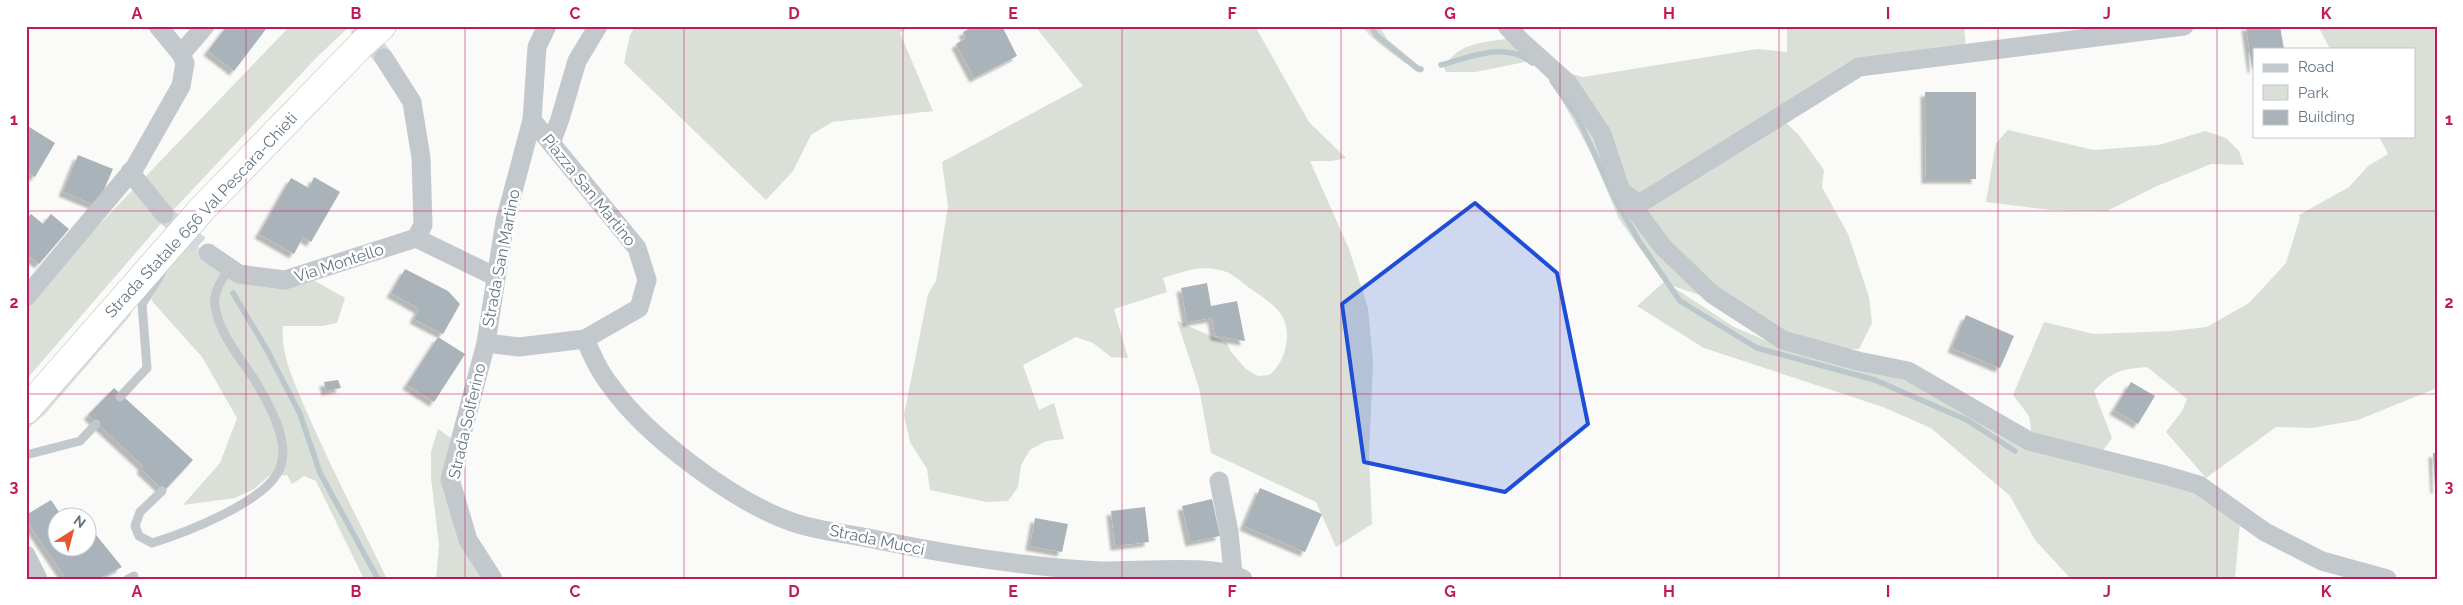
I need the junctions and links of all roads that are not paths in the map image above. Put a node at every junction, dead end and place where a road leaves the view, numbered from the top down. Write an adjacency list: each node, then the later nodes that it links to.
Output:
1 (158, 26): 8 (street)
2 (205, 26): 8 (street)
3 (382, 26): 14 (highway, Strada Statale 656 Val Pescara-Chieti)
4 (547, 26): 10 (street, Strada San Martino)
5 (598, 26): 11 (street)
6 (1507, 26): 13 (street)
7 (2184, 26): 13 (street)
8 (181, 54): 12 (street)
9 (384, 58): 16 (street)
10 (532, 120): 11 (street, Piazza San Martino); 19 (street, Strada San Martino)
11 (551, 143): 21 (street, Piazza San Martino)
12 (130, 172): 15 (street); 20 (street)
13 (1621, 191): 33 (street)
14 (204, 208): 23 (lane); 24 (highway, Strada Statale 656 Val Pescara-Chieti)
15 (164, 214)
16 (416, 238): 18 (street, Via Montello); 19 (street)
17 (208, 253): 18 (street, Via Montello)
18 (230, 268): 28 (lane)
19 (494, 276): 22 (street, Strada San Martino)
20 (26, 297)
21 (585, 338): 22 (street, Piazza San Martino); 30 (street, Strada Mucci)
22 (486, 343): 32 (street, Strada Solferino)
23 (120, 397)
24 (26, 410)
25 (96, 424): 26 (lane)
26 (26, 455)
27 (1219, 481): 30 (street)
28 (162, 491)
29 (26, 555): 31 (street)
30 (1238, 576)
31 (38, 579)
32 (493, 579)
33 (2387, 579)

